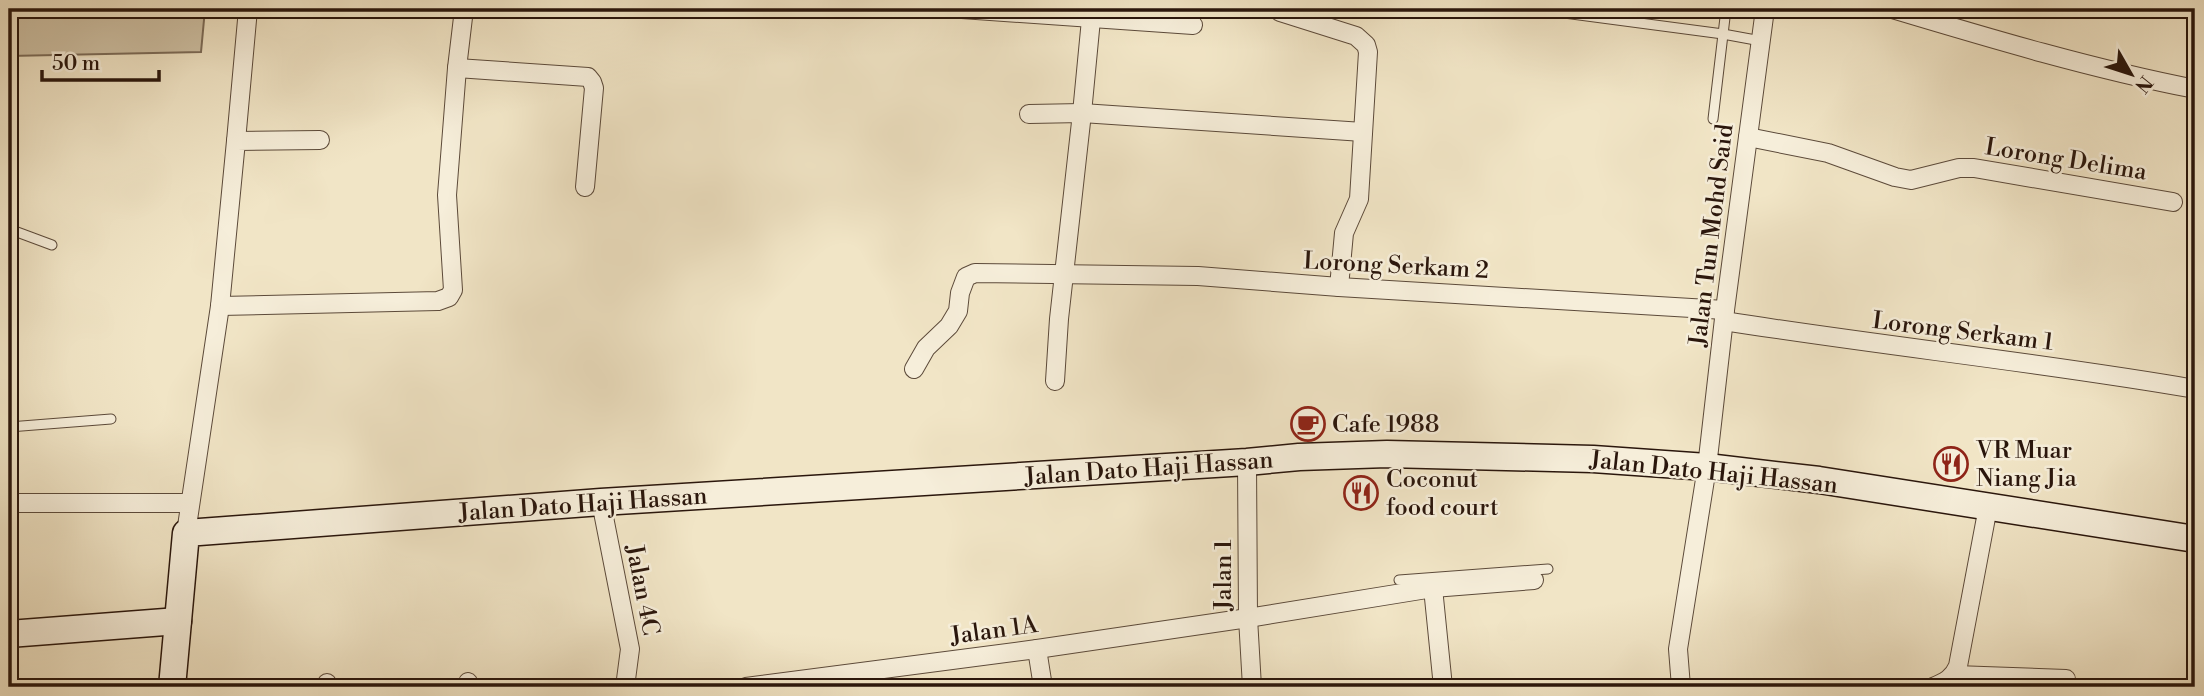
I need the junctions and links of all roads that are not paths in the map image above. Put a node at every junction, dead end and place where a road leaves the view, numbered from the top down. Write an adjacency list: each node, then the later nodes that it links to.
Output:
1 (248, 9): 21 (street)
2 (464, 9): 13 (street)
3 (962, 9): 9 (street)
4 (1534, 9): 11 (lane)
5 (1726, 9): 11 (lane)
6 (1765, 9): 12 (street, Jalan Tun Mohd Said)
7 (1892, 9): 14 (street)
8 (1280, 12): 18 (street)
9 (1091, 13): 10 (street); 15 (street)
10 (1193, 25)
11 (1723, 34): 12 (lane); 17 (lane)
12 (1761, 41): 19 (street, Jalan Tun Mohd Said)
13 (457, 68): 22 (street); 28 (street)
14 (2195, 89)
15 (1082, 113): 16 (street); 18 (street); 26 (street)
16 (1029, 114)
17 (1713, 119)
18 (1363, 132): 27 (street)
19 (1748, 136): 23 (street, Lorong Delima); 29 (street, Jalan Tun Mohd Said)
20 (320, 140): 21 (street)
21 (236, 141): 28 (street)
22 (585, 187)
23 (2174, 202)
24 (9, 229): 25 (lane)
25 (52, 245)
26 (1063, 274): 27 (street, Lorong Serkam 2); 30 (street, Lorong Serkam 2); 31 (street)
27 (1339, 287): 29 (street, Lorong Serkam 2)
28 (220, 306): 39 (street)
29 (1724, 316): 32 (street, Lorong Serkam 1); 36 (street, Jalan Tun Mohd Said)
30 (914, 369)
31 (1055, 381)
32 (2195, 389)
33 (111, 419): 34 (lane)
34 (9, 427)
35 (1247, 462): 36 (street, Jalan Dato Haji Hassan); 37 (street, Jalan Dato Haji Hassan); 47 (street, Jalan 1)
36 (1707, 467): 40 (street, Jalan Dato Haji Hassan); 59 (street, Jalan Tun Mohd Said)
37 (601, 502): 41 (street, Jalan Dato Haji Hassan); 54 (street, Jalan 4C)
38 (9, 503): 39 (street)
39 (189, 503): 41 (street)
40 (1988, 507): 42 (street, Jalan Dato Haji Hassan); 51 (street)
41 (186, 533): 48 (street)
42 (2195, 539)
43 (1541, 574): 44 (street, Jalan 1A)
44 (1496, 578): 45 (lane); 46 (street, Jalan 1A)
45 (1399, 580)
46 (1433, 589): 47 (street, Jalan 1A); 58 (street)
47 (1248, 618): 50 (street, Jalan 1A); 57 (street, Jalan 1)
48 (178, 621): 49 (street); 53 (street)
49 (9, 634)
50 (1037, 649): 55 (street, Jalan 1A); 56 (street)
51 (1955, 675): 52 (street); 60 (street)
52 (2066, 679)
53 (172, 687)
54 (625, 687)
55 (746, 687)
56 (1042, 687)
57 (1252, 687)
58 (1443, 687)
59 (1681, 687)
60 (1933, 687)

